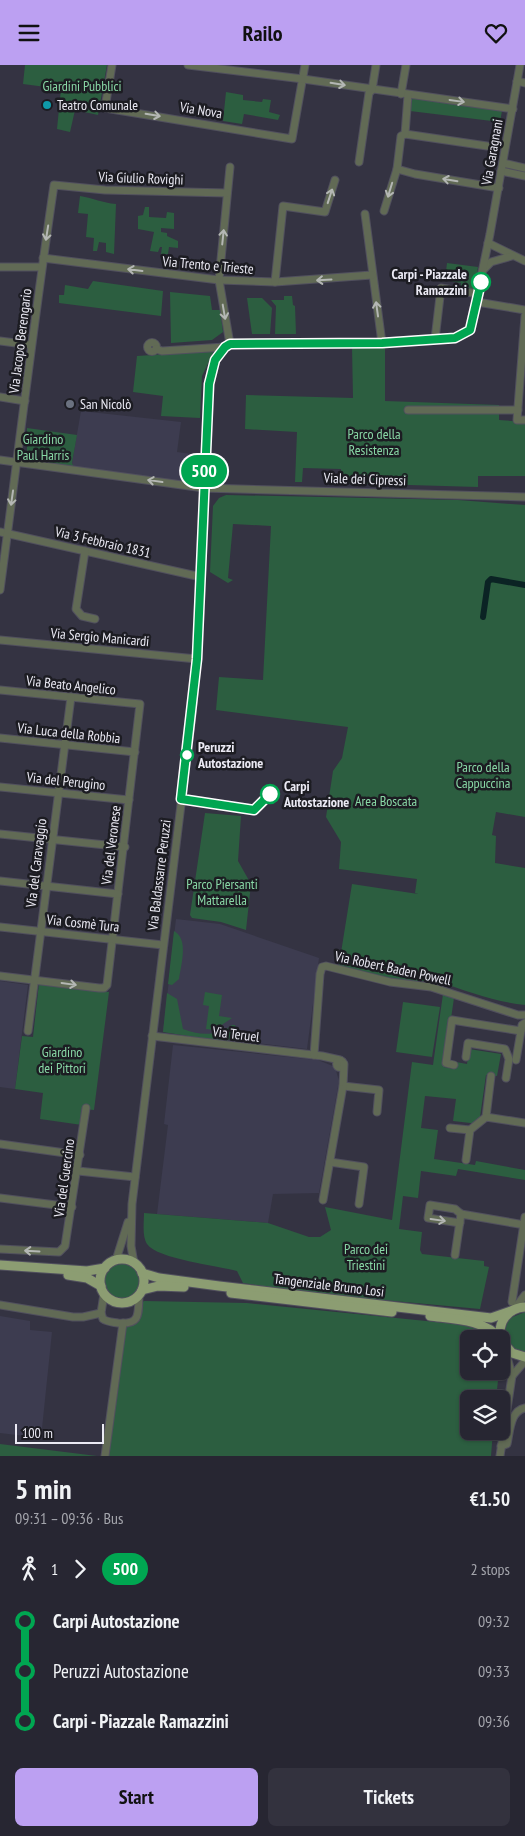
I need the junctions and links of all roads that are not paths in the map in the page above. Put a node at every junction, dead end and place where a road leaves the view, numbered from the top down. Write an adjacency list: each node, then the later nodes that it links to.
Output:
1 (112, 65): 8 (street, Via Nova, one-way to 8)
2 (188, 65): 7 (street)
3 (305, 65): 8 (street)
4 (376, 65): 10 (street)
5 (406, 65): 11 (street)
6 (520, 65): 9 (street, Via Garagnani)
7 (243, 68): 8 (street)
8 (303, 79): 10 (street, one-way to 10)
9 (521, 82): 12 (street, Via Garagnani)
10 (372, 90): 11 (street); 15 (street)
11 (405, 94): 12 (street, one-way to 12); 13 (street)
12 (512, 109): 17 (street, Via Garagnani)
13 (405, 134): 14 (street); 19 (street)
14 (487, 145)
15 (359, 162)
16 (230, 167): 24 (street)
17 (502, 167): 18 (street); 20 (street); 23 (street, Via Garagnani)
18 (525, 168)
19 (397, 169): 23 (street, one-way to 19); 25 (street, one-way to 25)
20 (525, 176)
21 (335, 180): 36 (street, one-way to 21)
22 (54, 185): 24 (street, Via Giulio Rovighi); 29 (street, Via Jacopo Berengario, one-way to 29)
23 (498, 188): 27 (street, Via Garagnani)
24 (227, 193): 35 (street, one-way to 24)
25 (384, 211)
26 (365, 214): 34 (street)
27 (488, 243): 28 (street); 33 (street, Via Garagnani)
28 (512, 256): 30 (street); 33 (street)
29 (43, 258): 32 (street, Via Jacopo Berengario); 35 (street, Via Trento e Trieste, one-way to 29)
30 (525, 261)
31 (0, 267): 32 (street)
32 (41, 267): 43 (street, Via Jacopo Berengario)
33 (483, 271): 37 (street, Via Garagnani)
34 (372, 275): 36 (street, Via Trento e Trieste, one-way to 36); 42 (street, one-way to 34)
35 (218, 280): 36 (street, Via Trento e Trieste); 44 (street, one-way to 44)
36 (274, 282)
37 (478, 298): 38 (street); 40 (street, Via Garagnani); 40 (street)
38 (525, 310)
39 (525, 316): 46 (street)
40 (435, 339): 42 (street, Via Garagnani)
41 (0, 341): 43 (street)
42 (382, 343): 44 (street, Via Garagnani)
43 (31, 345): 48 (street, Via Jacopo Berengario)
44 (227, 345): 45 (street, Via Garagnani); 54 (street, Via Baldassarre Peruzzi)
45 (156, 349)
46 (523, 370): 50 (street)
47 (0, 397): 48 (street)
48 (25, 401): 53 (street, Via Jacopo Berengario)
49 (408, 410): 50 (street)
50 (518, 410): 51 (street)
51 (521, 420)
52 (0, 460): 53 (street, Viale dei Cipressi)
53 (18, 463): 54 (street, Viale dei Cipressi, one-way to 53); 56 (street, Via Jacopo Berengario, one-way to 56)
54 (204, 488): 55 (street, Viale dei Cipressi); 58 (street, Via Baldassarre Peruzzi)
55 (525, 497)
56 (4, 533): 57 (street, Via 3 Febbraio 1831); 59 (street, Via Jacopo Berengario)
57 (85, 551): 58 (street, Via 3 Febbraio 1831); 60 (street)
58 (201, 577): 62 (street, Via Baldassarre Peruzzi)
59 (0, 590)
60 (95, 619)
61 (0, 640): 62 (street, Via Sergio Manicardi)
62 (197, 659): 81 (street, Via Baldassarre Peruzzi)
63 (0, 690): 64 (street, Via Beato Angelico)
64 (71, 697): 65 (street, Via Beato Angelico); 67 (street, Via del Caravaggio)
65 (140, 704): 68 (street, Via del Veronese)
66 (0, 738): 67 (street, Via Luca della Robbia)
67 (64, 745): 68 (street, Via Luca della Robbia); 70 (street, Via del Caravaggio)
68 (135, 752): 71 (street, Via del Veronese)
69 (0, 787): 70 (street, Via del Perugino)
70 (58, 792): 71 (street, Via del Perugino); 73 (street, Via del Caravaggio)
71 (129, 800): 74 (street, Via del Veronese)
72 (0, 834): 73 (street)
73 (52, 840): 74 (street); 76 (street, Via del Caravaggio)
74 (124, 847): 77 (street, Via del Veronese)
75 (0, 881): 76 (street)
76 (46, 885): 77 (street); 79 (street, Via del Caravaggio)
77 (118, 893): 80 (street, Via del Veronese)
78 (0, 927): 79 (street, Via Cosmè Tura)
79 (40, 931): 80 (street, Via Cosmè Tura); 83 (street, Via del Caravaggio)
80 (111, 939): 81 (street, Via Cosmè Tura); 83 (street, Via del Veronese, one-way to 80)
81 (163, 945): 88 (street, Via Baldassarre Peruzzi)
82 (0, 975): 83 (street)
83 (34, 979): 86 (street, Via del Caravaggio)
84 (525, 1015): 89 (street, Via Robert Baden Powell)
85 (525, 1023): 87 (street)
86 (28, 1031)
87 (521, 1031): 91 (street); 93 (street)
88 (152, 1037): 89 (street, Via Teruel); 108 (street, Via Baldassarre Peruzzi)
89 (316, 1055): 96 (street)
90 (466, 1057): 91 (street)
91 (513, 1060): 92 (street); 95 (street)
92 (525, 1062)
93 (454, 1065)
94 (491, 1075): 99 (street)
95 (506, 1078)
96 (343, 1086): 98 (street); 106 (street)
97 (86, 1108): 104 (street, Via del Guercino)
98 (377, 1112)
99 (486, 1117): 100 (street); 102 (street)
100 (525, 1123)
101 (450, 1128): 102 (street)
102 (470, 1130): 105 (street)
103 (0, 1144): 104 (street)
104 (80, 1155): 107 (street, Via del Guercino)
105 (466, 1160)
106 (330, 1162): 110 (street); 112 (street)
107 (78, 1171): 108 (street); 113 (street, Via del Guercino)
108 (136, 1177): 111 (street, Via Baldassarre Peruzzi)
109 (0, 1198): 113 (street)
110 (323, 1199)
111 (132, 1204): 119 (street, Via Baldassarre Peruzzi); 120 (street, Via Baldassarre Peruzzi)
112 (359, 1204)
113 (72, 1207): 117 (street, Via del Guercino, one-way to 117)
114 (461, 1214): 115 (street); 116 (street); 116 (street, one-way to 116)
115 (525, 1222): 129 (street)
116 (460, 1223): 118 (street)
117 (0, 1249)
118 (455, 1255)
119 (116, 1260): 120 (main road); 122 (main road)
120 (134, 1263): 124 (main road)
121 (0, 1265): 122 (main road)
122 (105, 1268): 125 (main road)
123 (0, 1269): 125 (main road)
124 (142, 1273): 126 (main road); 129 (main road, Tangenziale Bruno Losi)
125 (102, 1290): 126 (main road); 131 (street)
126 (140, 1292): 132 (street); 133 (main road, Tangenziale Bruno Losi)
127 (525, 1295): 129 (street)
128 (0, 1305): 131 (street)
129 (513, 1307): 130 (main road, Tangenziale Bruno Losi); 134 (main road)
130 (525, 1307)
131 (101, 1313): 132 (street)
132 (123, 1323): 142 (street)
133 (492, 1330)
134 (502, 1330)
135 (510, 1351): 136 (main road, Tangenziale Bruno Losi)
136 (525, 1357)
137 (525, 1361): 139 (street)
138 (510, 1362): 139 (street)
139 (512, 1376): 141 (street)
140 (525, 1409): 141 (street)
141 (501, 1446): 143 (street)
142 (105, 1456)
143 (500, 1456)

